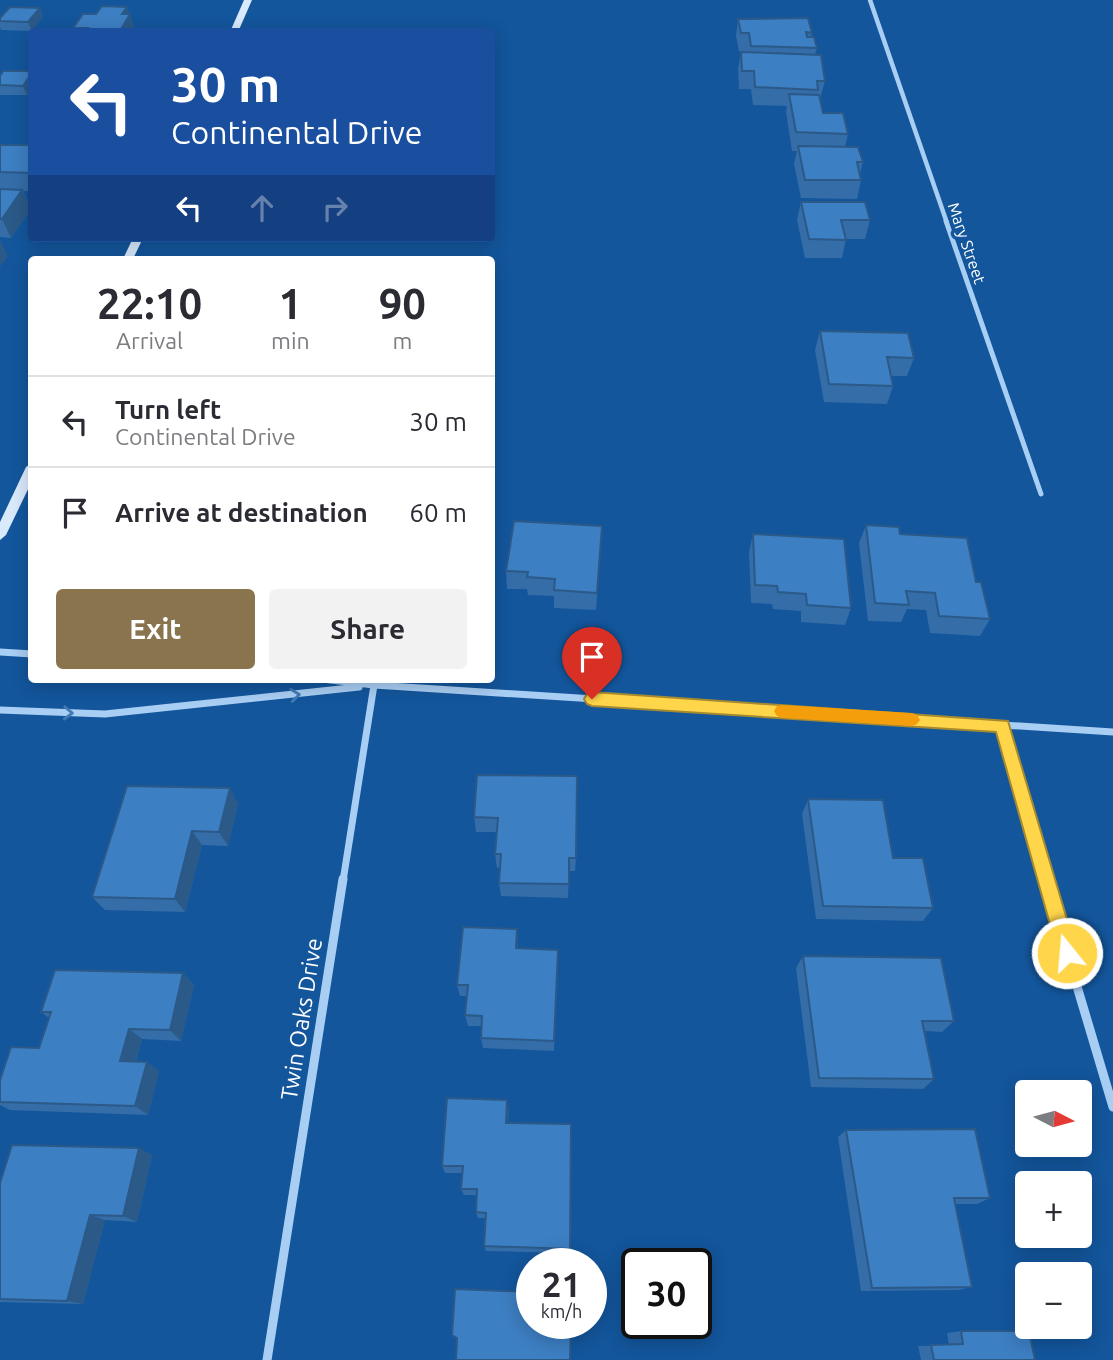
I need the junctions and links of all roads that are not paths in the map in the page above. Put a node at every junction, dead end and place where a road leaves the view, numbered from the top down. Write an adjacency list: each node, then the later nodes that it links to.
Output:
1 (248, 0): 3 (street)
2 (870, 0): 5 (street, Mary Street)
3 (236, 28)
4 (28, 476): 6 (street)
5 (1041, 494)
6 (0, 535)
7 (0, 652): 8 (street)
8 (28, 654)
9 (356, 683): 10 (street)
10 (374, 685): 11 (street, one-way to 10); 12 (street); 15 (street, Twin Oaks Drive)
11 (0, 710)
12 (1002, 726): 13 (street); 14 (street)
13 (1113, 732)
14 (1113, 1107)
15 (267, 1360)

